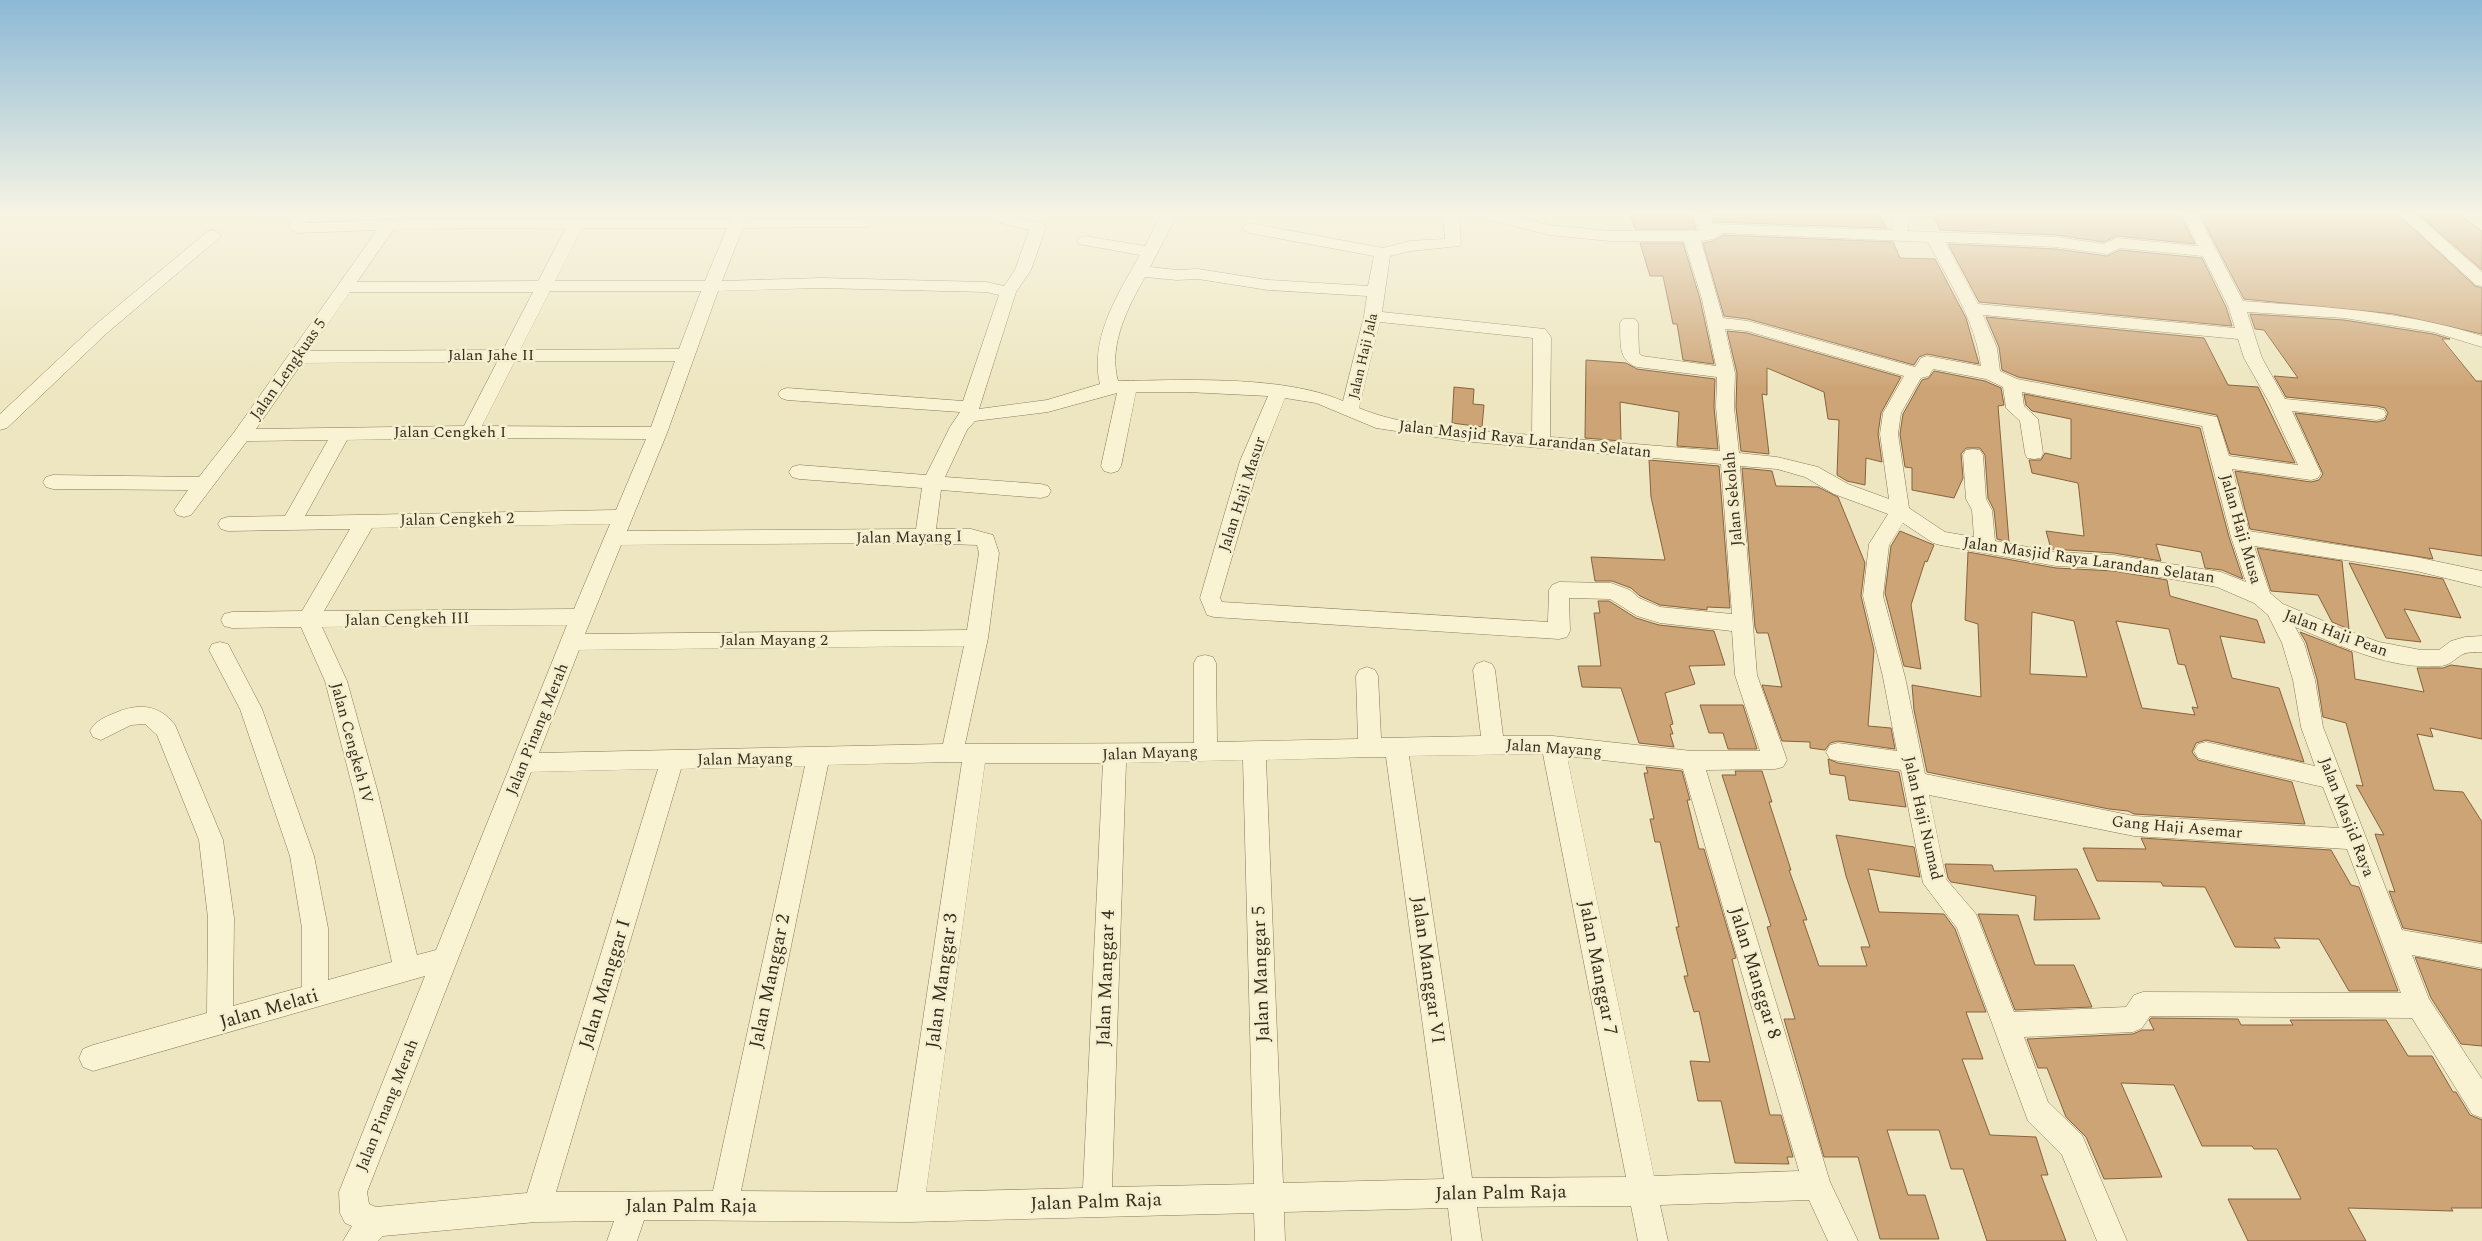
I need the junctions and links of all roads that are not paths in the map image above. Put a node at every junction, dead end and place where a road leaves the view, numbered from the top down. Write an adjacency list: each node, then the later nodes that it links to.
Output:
1 (168, 273): 38 (street)
2 (354, 273): 14 (street, Jalan Lengkuas 5)
3 (550, 273): 12 (street)
4 (716, 273): 13 (street, Jalan Pinang Merah)
5 (1021, 273): 15 (street)
6 (1137, 273): 31 (street)
7 (1157, 273): 16 (street)
8 (1379, 273): 16 (street, Jalan Haji Jala)
9 (1707, 273): 21 (street, Jalan Sekolah)
10 (1953, 273): 18 (street)
11 (2220, 273): 17 (street)
12 (544, 285): 13 (street); 14 (street); 24 (street)
13 (711, 286): 15 (street); 25 (street, Jalan Pinang Merah)
14 (347, 287): 26 (street, Jalan Lengkuas 5)
15 (1008, 292): 36 (street)
16 (1376, 292): 19 (street, Jalan Haji Jala)
17 (2237, 306): 22 (street); 23 (street)
18 (1972, 309): 22 (street); 29 (street)
19 (1372, 316): 35 (street, Jalan Haji Jala); 43 (street)
20 (1629, 323): 27 (street)
21 (1716, 323): 27 (street, Jalan Sekolah); 28 (street)
22 (2247, 334): 34 (street)
23 (2482, 342)
24 (508, 354): 25 (street, Jalan Jahe II); 26 (street, Jalan Jahe II); 39 (street)
25 (687, 355): 40 (street, Jalan Pinang Merah)
26 (295, 357): 42 (street, Jalan Lengkuas 5)
27 (1726, 373): 46 (street, Jalan Sekolah)
28 (1915, 373): 29 (street); 55 (street)
29 (1991, 374): 30 (street)
30 (2012, 384): 44 (street); 47 (street, Jalan Haji Musa)
31 (1119, 386): 32 (street, Jalan Masjid Raya Larandan Selatan); 36 (street, Jalan Masjid Raya Larandan Selatan); 48 (street)
32 (1279, 391): 35 (street, Jalan Masjid Raya Larandan Selatan); 68 (street, Jalan Haji Masur)
33 (787, 394): 36 (street, Jalan Masjid Raya Larandan Selatan)
34 (2279, 404): 37 (street); 47 (street)
35 (1350, 409): 43 (street, Jalan Masjid Raya Larandan Selatan)
36 (970, 412): 50 (street)
37 (2377, 414)
38 (0, 424)
39 (470, 432): 40 (street, Jalan Cengkeh I); 41 (street, Jalan Cengkeh I)
40 (658, 432): 59 (street, Jalan Pinang Merah)
41 (340, 434): 42 (street, Jalan Cengkeh I); 56 (street)
42 (242, 435): 52 (street, Jalan Lengkuas 5)
43 (1542, 442): 46 (street, Jalan Masjid Raya Larandan Selatan)
44 (2034, 453)
45 (1973, 455): 62 (street)
46 (1730, 460): 55 (street, Jalan Masjid Raya Larandan Selatan); 68 (street, Jalan Sekolah)
47 (2221, 461): 60 (street, Jalan Haji Musa)
48 (1111, 466)
49 (799, 472): 50 (street)
50 (933, 481): 53 (street); 61 (street)
51 (53, 482): 52 (street)
52 (206, 484): 54 (street, Jalan Lengkuas 5)
53 (1042, 490)
54 (184, 510)
55 (1900, 511): 62 (street, Jalan Masjid Raya Larandan Selatan); 92 (street, Jalan Haji Numad)
56 (292, 522): 57 (street, Jalan Cengkeh 2); 58 (street, Jalan Cengkeh 2)
57 (228, 524)
58 (363, 525): 59 (street, Jalan Cengkeh 2); 67 (street)
59 (618, 528): 61 (street, Jalan Mayang I); 65 (street, Jalan Pinang Merah)
60 (2241, 537): 63 (street); 64 (street, Jalan Haji Musa)
61 (926, 538): 69 (street, Jalan Mayang I)
62 (1985, 546): 64 (street, Jalan Masjid Raya Larandan Selatan)
63 (2482, 579)
64 (2268, 604): 71 (street, Jalan Haji Pean); 93 (street, Jalan Masjid Raya)
65 (581, 618): 67 (street, Jalan Cengkeh III); 70 (street, Jalan Pinang Merah)
66 (232, 620): 67 (street, Jalan Cengkeh III)
67 (308, 620): 98 (street, Jalan Cengkeh IV)
68 (1742, 623): 89 (street, Jalan Sekolah)
69 (977, 638): 70 (street, Jalan Mayang 2); 84 (street, Jalan Mayang I)
70 (571, 642): 91 (street, Jalan Pinang Merah)
71 (2482, 644)
72 (220, 650): 99 (street)
73 (1205, 664): 81 (street)
74 (1484, 670): 77 (street)
75 (1367, 676): 79 (street, Jalan Manggar VI)
76 (101, 731): 101 (street)
77 (1493, 745): 78 (street, Jalan Mayang); 79 (street, Jalan Mayang)
78 (1553, 745): 90 (street, Jalan Mayang); 106 (street, Jalan Manggar 7)
79 (1383, 748): 80 (street, Jalan Mayang); 107 (street, Jalan Manggar VI)
80 (1254, 750): 81 (street, Jalan Mayang); 108 (street, Jalan Manggar 5)
81 (1206, 751): 86 (street, Jalan Mayang)
82 (2206, 751): 93 (street)
83 (1838, 752): 92 (street, Gang Haji Asemar)
84 (952, 753): 85 (street, Jalan Mayang); 87 (street, Jalan Mayang)
85 (975, 754): 86 (street, Jalan Mayang); 113 (street, Jalan Manggar 3)
86 (1115, 754): 109 (street, Jalan Manggar 4)
87 (818, 758): 88 (street, Jalan Mayang); 110 (street, Jalan Manggar 2)
88 (672, 760): 91 (street, Jalan Mayang); 112 (street, Jalan Manggar I)
89 (1775, 760): 90 (street, Jalan Mayang)
90 (1692, 761): 105 (street, Jalan Manggar 8)
91 (523, 763): 97 (street, Jalan Pinang Merah)
92 (1912, 772): 94 (street, Gang Haji Asemar); 102 (street, Jalan Haji Numad)
93 (2332, 779): 94 (street, Jalan Masjid Raya)
94 (2354, 839): 95 (street, Jalan Masjid Raya)
95 (2396, 940): 96 (street); 100 (street, Jalan Masjid Raya)
96 (2482, 956)
97 (445, 959): 98 (street, Jalan Melati); 114 (street, Jalan Pinang Merah)
98 (406, 970): 99 (street, Jalan Melati)
99 (315, 996): 101 (street, Jalan Melati)
100 (2419, 1006): 102 (street); 104 (street, Jalan Masjid Raya)
101 (220, 1024): 103 (street, Jalan Melati)
102 (2005, 1025): 120 (street, Jalan Haji Numad)
103 (93, 1058)
104 (2482, 1104)
105 (1817, 1185): 106 (street, Jalan Palm Raja); 119 (street, Jalan Manggar 8)
106 (1644, 1191): 107 (street, Jalan Palm Raja); 118 (street, Jalan Manggar 7)
107 (1460, 1193): 108 (street, Jalan Palm Raja); 117 (street, Jalan Manggar VI)
108 (1269, 1198): 109 (street, Jalan Palm Raja); 116 (street, Jalan Manggar 5)
109 (1097, 1202): 113 (street, Jalan Palm Raja)
110 (724, 1205): 111 (street, Jalan Palm Raja); 113 (street, Jalan Palm Raja)
111 (634, 1206): 112 (street, Jalan Palm Raja); 115 (street)
112 (536, 1207): 114 (street, Jalan Palm Raja)
113 (910, 1207)
114 (367, 1231)
115 (622, 1241)
116 (1270, 1241)
117 (1466, 1241)
118 (1654, 1241)
119 (1843, 1241)
120 (2112, 1241)

